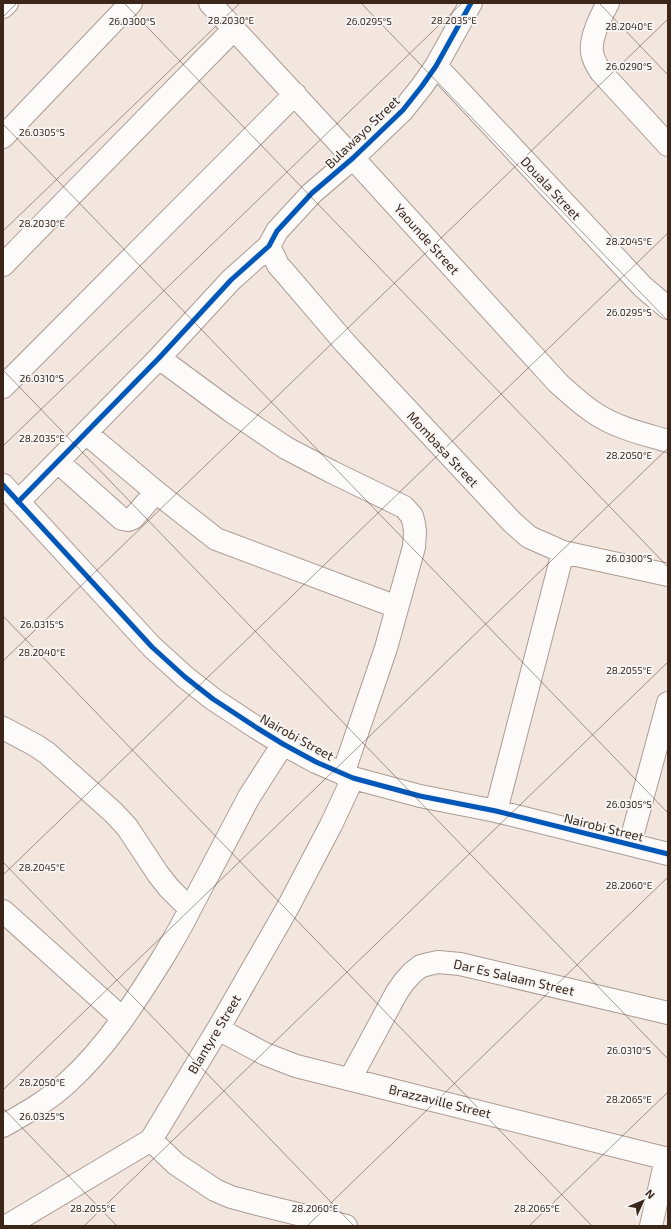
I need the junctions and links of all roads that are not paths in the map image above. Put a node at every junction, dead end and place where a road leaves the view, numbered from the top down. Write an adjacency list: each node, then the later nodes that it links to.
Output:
1 (7, 3): 6 (street)
2 (131, 3): 10 (street)
3 (210, 3): 7 (street, Yaounde Street)
4 (471, 3): 8 (street, Bulawayo Street)
5 (608, 3): 11 (street)
6 (3, 7)
7 (234, 29): 9 (street, Yaounde Street); 14 (street)
8 (436, 66): 12 (street, Bulawayo Street); 15 (street, Douala Street)
9 (295, 94): 12 (street, Yaounde Street); 17 (street)
10 (3, 137)
11 (668, 145)
12 (353, 158): 13 (street, Bulawayo Street); 19 (street, Yaounde Street)
13 (269, 246): 16 (street); 24 (street, Mombasa Street)
14 (3, 265)
15 (668, 308)
16 (159, 358): 18 (street); 26 (street, Blantyre Street)
17 (3, 387)
18 (86, 433): 20 (street); 22 (street)
19 (668, 441)
20 (58, 462): 22 (street); 23 (street)
21 (3, 486): 23 (street, Nairobi Street)
22 (156, 492): 26 (street)
23 (18, 502): 29 (street, Nairobi Street)
24 (563, 552): 25 (street, Mombasa Street); 31 (street)
25 (668, 575)
26 (397, 607): 30 (street, Blantyre Street)
27 (668, 703): 32 (street)
28 (3, 728): 34 (street)
29 (283, 744): 30 (street, Nairobi Street); 34 (street)
30 (348, 776): 31 (street, Nairobi Street); 38 (street, Blantyre Street)
31 (496, 811): 32 (street, Nairobi Street)
32 (630, 844): 33 (street, Nairobi Street)
33 (668, 854)
34 (190, 909): 37 (street)
35 (3, 911): 37 (street)
36 (668, 1013): 39 (street, Dar Es Salaam Street)
37 (122, 1018): 40 (street)
38 (218, 1029): 39 (street, Brazzaville Street); 41 (street, Blantyre Street)
39 (350, 1079): 42 (street, Brazzaville Street)
40 (3, 1126)
41 (151, 1140): 43 (street); 44 (street, Blantyre Street)
42 (667, 1159): 46 (street)
43 (322, 1223): 45 (street)
44 (7, 1226)
45 (346, 1226)
46 (651, 1226)

